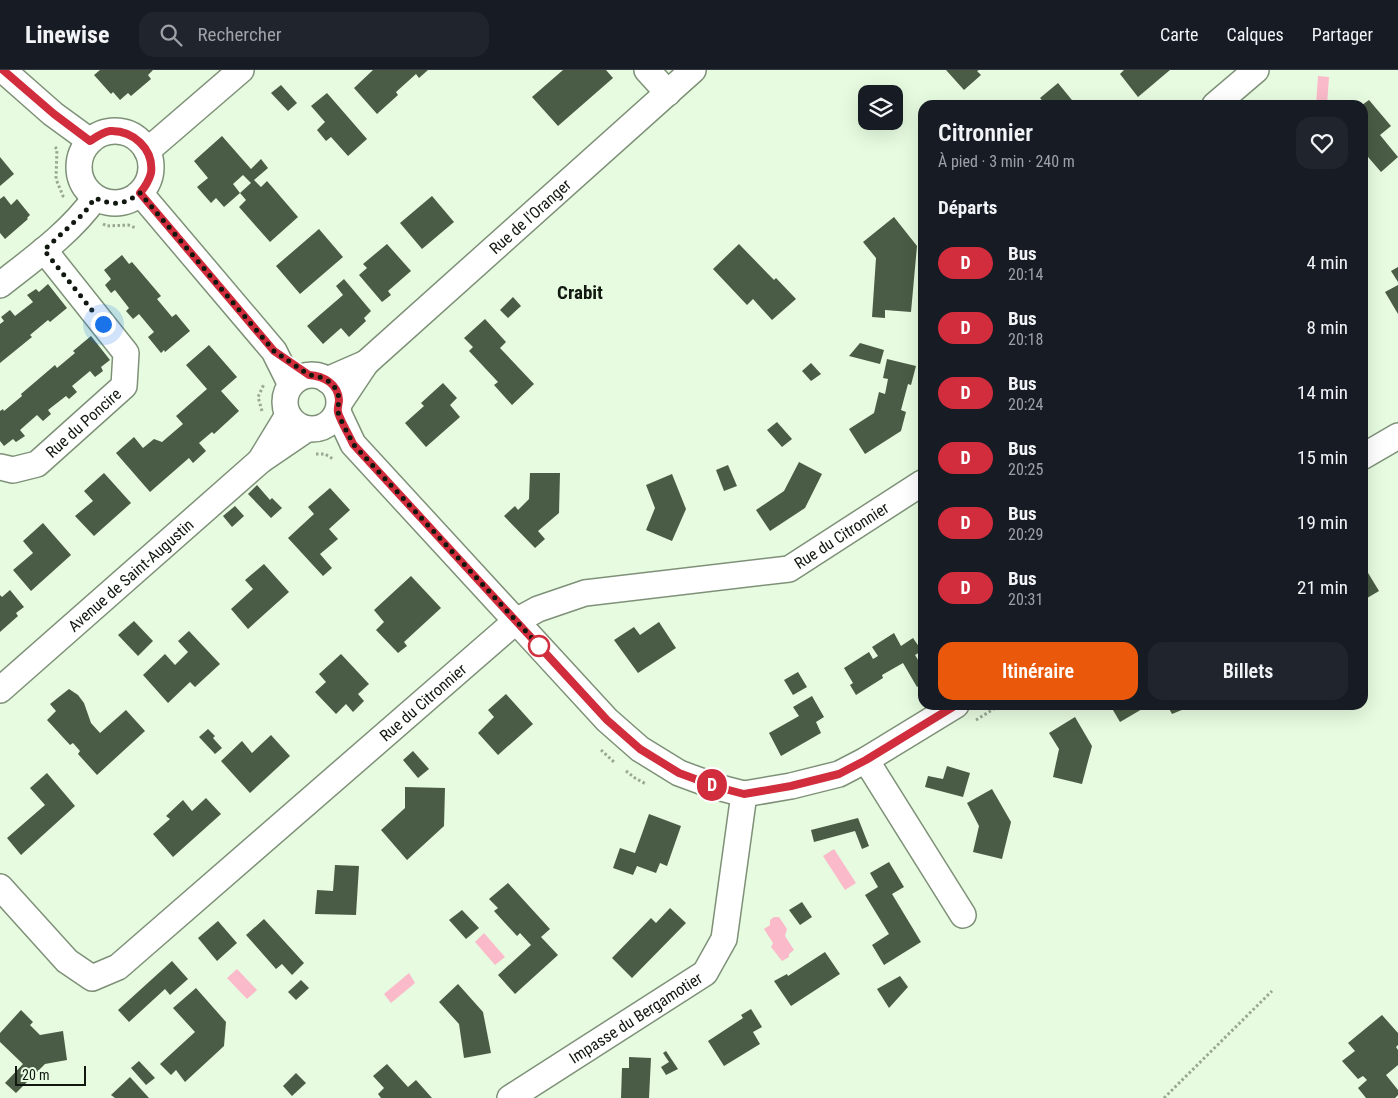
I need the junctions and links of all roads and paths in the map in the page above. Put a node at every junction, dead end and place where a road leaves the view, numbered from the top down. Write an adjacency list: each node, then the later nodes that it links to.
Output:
1 (3, 70): 8 (street)
2 (241, 70): 9 (street)
3 (647, 70): 6 (street)
4 (693, 70): 6 (street, Rue de l'Oranger)
5 (1256, 70): 7 (street)
6 (668, 94): 14 (street, Rue de l'Oranger)
7 (1221, 100)
8 (90, 141): 9 (street); 11 (street)
9 (147, 151): 10 (street)
10 (140, 193): 11 (street); 15 (street)
11 (95, 198): 12 (street)
12 (44, 250): 13 (street); 21 (street, Rue du Poncire)
13 (0, 285)
14 (366, 363): 15 (street, Rue de l'Oranger); 16 (street, Rue de l'Oranger)
15 (309, 380): 16 (street); 17 (street)
16 (339, 407): 17 (street); 19 (street)
17 (304, 424): 19 (street); 24 (street, Avenue de Saint-Augustin)
18 (1398, 436): 20 (street)
19 (353, 444): 23 (street)
20 (1368, 454)
21 (0, 467)
22 (918, 486): 23 (street, Rue du Citronnier)
23 (516, 621): 27 (street); 28 (street, Rue du Citronnier)
24 (0, 690)
25 (948, 710): 26 (street)
26 (866, 760): 27 (street); 29 (street)
27 (744, 794): 31 (street, Impasse du Bergamotier)
28 (0, 887)
29 (963, 915)
30 (1272, 991): 32 (path)
31 (510, 1098)
32 (1164, 1098)

